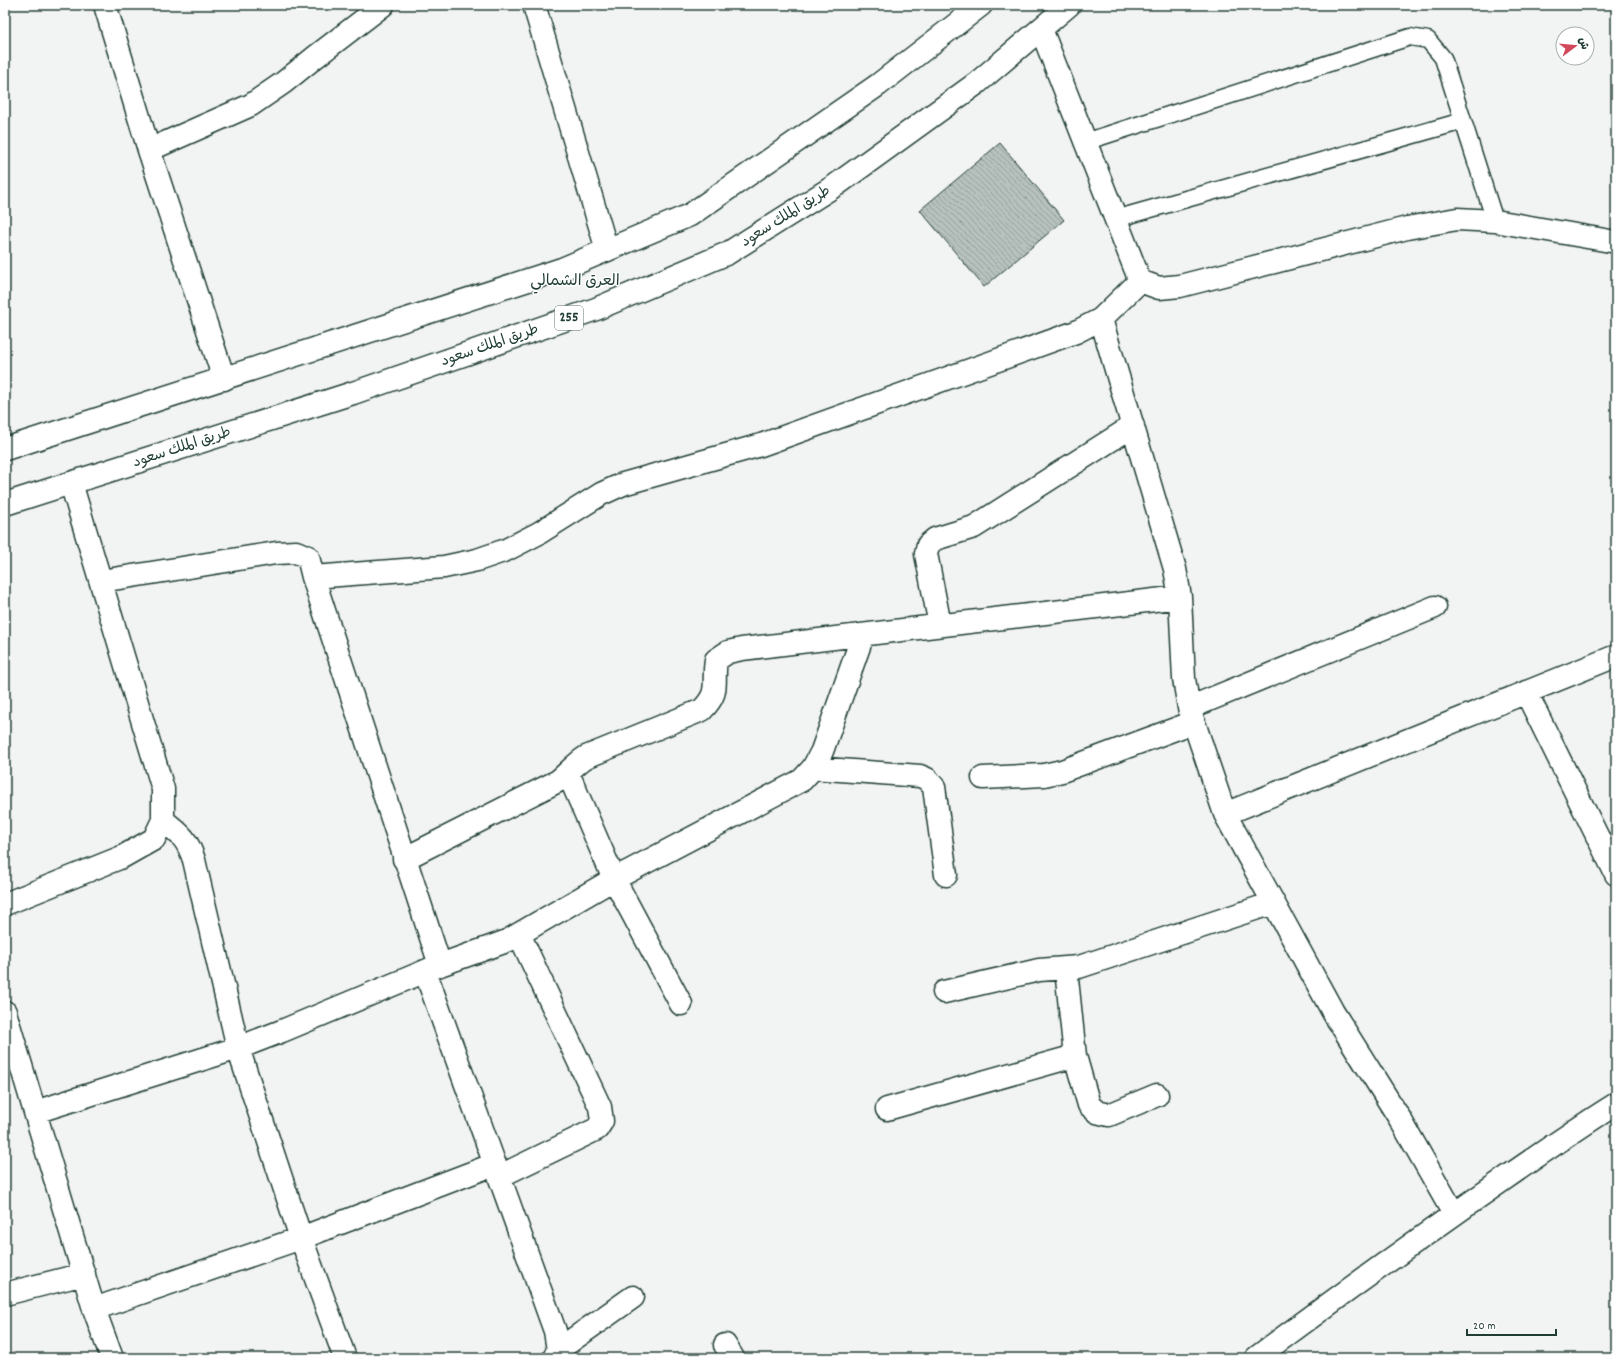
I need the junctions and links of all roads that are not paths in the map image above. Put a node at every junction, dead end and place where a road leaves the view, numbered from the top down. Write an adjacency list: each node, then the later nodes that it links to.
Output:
1 (105, 5): 9 (main road)
2 (383, 5): 9 (main road)
3 (534, 5): 13 (main road)
4 (981, 5): 13 (main road)
5 (1069, 5): 6 (main road, طريق الملك سعود / 255)
6 (1041, 29): 8 (main road); 19 (main road, طريق الملك سعود / 255)
7 (1463, 121): 8 (lane); 10 (lane); 11 (lane)
8 (1085, 142): 10 (main road)
9 (149, 150): 16 (main road)
10 (1115, 219): 14 (main road)
11 (1495, 221): 12 (main road); 14 (main road)
12 (1616, 242)
13 (607, 250): 16 (main road)
14 (1140, 281): 15 (main road)
15 (1101, 319): 17 (main road); 21 (main road)
16 (224, 378): 18 (main road)
17 (1133, 426): 23 (main road); 25 (main road)
18 (5, 449)
19 (71, 483): 20 (main road, طريق الملك سعود / 255); 22 (main road)
20 (5, 504)
21 (313, 577): 22 (main road); 35 (main road)
22 (101, 581): 34 (main road)
23 (1180, 597): 25 (main road); 29 (main road)
24 (1435, 607): 29 (main road)
25 (940, 625): 26 (main road)
26 (863, 635): 30 (main road); 31 (main road)
27 (1616, 656): 28 (main road)
28 (1526, 692): 33 (main road); 36 (main road)
29 (1191, 715): 32 (main road); 33 (main road)
30 (813, 768): 37 (main road); 38 (main road)
31 (568, 774): 35 (main road); 38 (main road)
32 (983, 778)
33 (1225, 814): 39 (main road)
34 (163, 820): 40 (main road); 47 (main road)
35 (404, 859): 42 (main road)
36 (1616, 874)
37 (946, 875)
38 (614, 878): 41 (main road); 45 (main road)
39 (1273, 903): 43 (main road); 54 (main road)
40 (5, 904)
41 (519, 934): 42 (main road); 53 (main road)
42 (432, 968): 47 (main road); 53 (main road)
43 (1066, 969): 44 (main road); 48 (main road)
44 (944, 992)
45 (681, 1004)
46 (5, 1012): 52 (main road)
47 (238, 1048): 52 (main road); 55 (main road)
48 (1075, 1056): 49 (main road); 51 (main road)
49 (1157, 1095)
50 (1616, 1104): 54 (main road)
51 (887, 1109)
52 (35, 1112): 56 (main road)
53 (497, 1170): 55 (main road); 60 (main road)
54 (1454, 1214): 63 (main road)
55 (301, 1238): 59 (main road); 62 (main road)
56 (84, 1274): 57 (main road); 59 (main road)
57 (5, 1294)
58 (633, 1297): 60 (main road)
59 (94, 1309): 61 (main road)
60 (556, 1354)
61 (112, 1358)
62 (345, 1358)
63 (1256, 1358)

